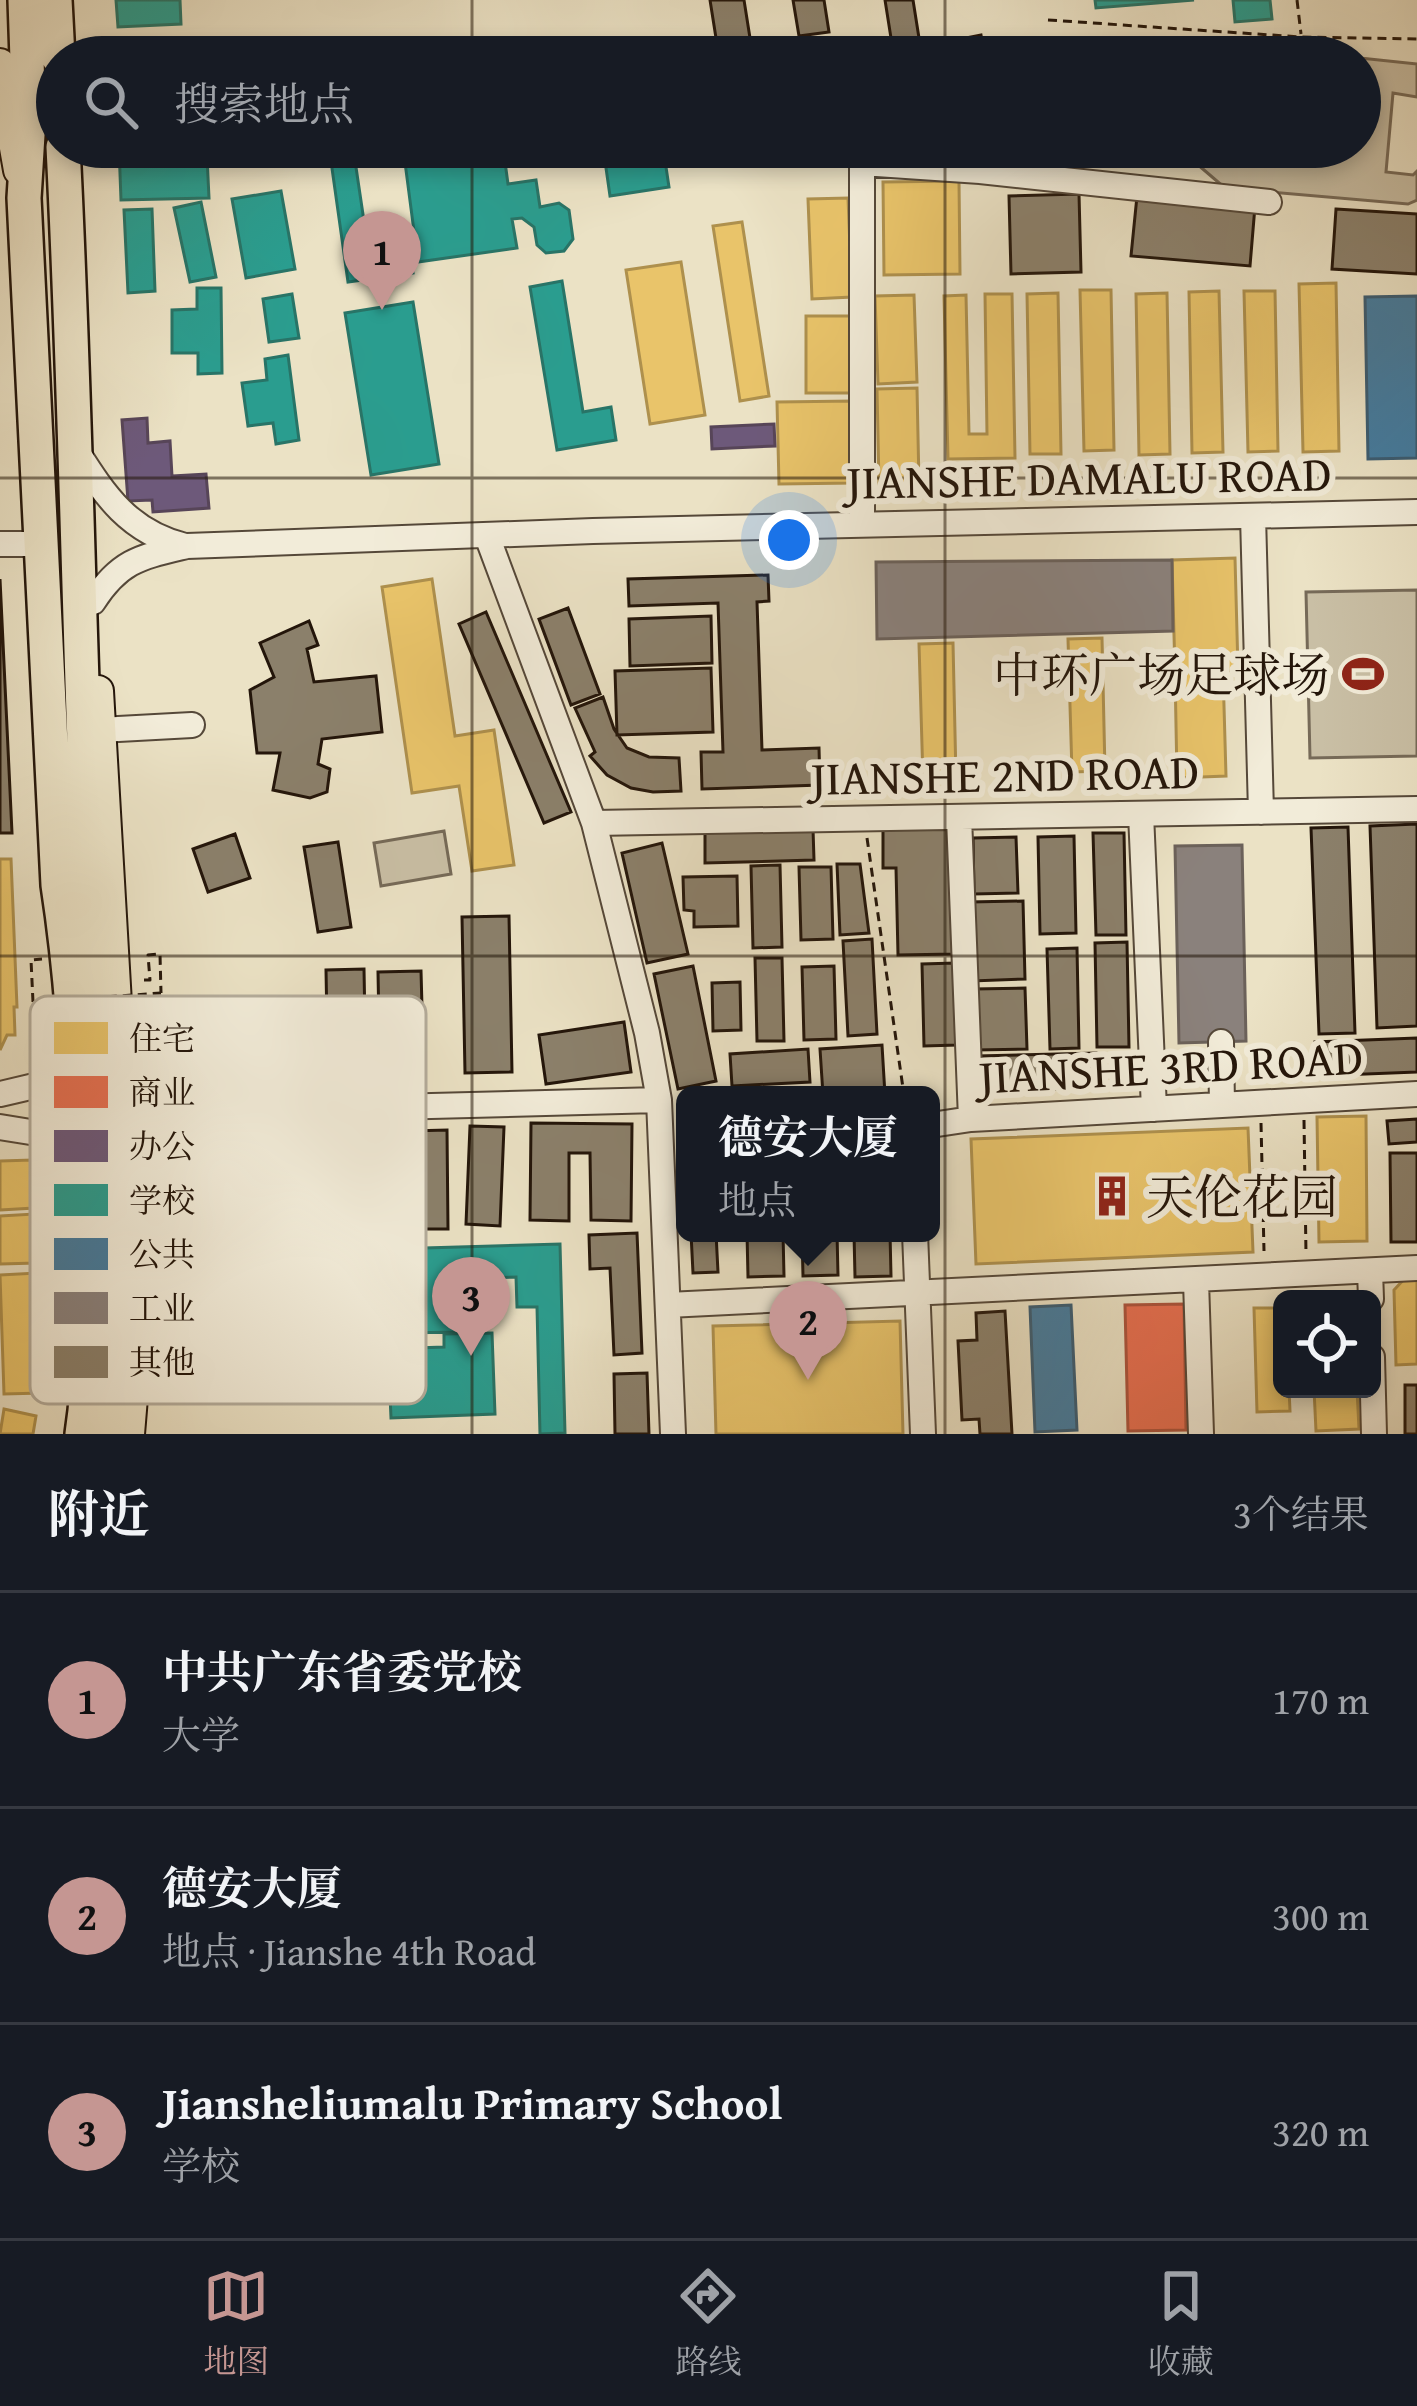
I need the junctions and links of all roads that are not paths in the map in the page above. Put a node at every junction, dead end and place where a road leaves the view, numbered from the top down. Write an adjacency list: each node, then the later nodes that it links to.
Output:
1 (8, 0): 9 (highway)
2 (25, 0): 9 (highway)
3 (55, 0): 4 (highway)
4 (57, 36)
5 (0, 64): 9 (main road)
6 (64, 168): 11 (highway)
7 (862, 168): 14 (street)
8 (936, 168): 10 (street)
9 (24, 198): 17 (highway)
10 (1269, 202)
11 (76, 450): 18 (street); 19 (main road); 30 (highway)
12 (1417, 512): 13 (street, JIANSHE DAMALU ROAD)
13 (1253, 516): 14 (street, JIANSHE DAMALU ROAD); 23 (street)
14 (862, 523): 15 (street, JIANSHE DAMALU ROAD)
15 (487, 536): 18 (street, JIANSHE DAMALU ROAD); 26 (street)
16 (0, 544): 17 (street)
17 (43, 544): 27 (highway)
18 (187, 546): 19 (street)
19 (93, 602): 21 (main road)
20 (192, 724): 21 (street)
21 (100, 730): 31 (main road)
22 (1417, 809): 23 (street, JIANSHE 2ND ROAD)
23 (1261, 812): 24 (street, JIANSHE 2ND ROAD)
24 (1141, 814): 25 (street, JIANSHE 2ND ROAD); 39 (street)
25 (959, 817): 26 (street, JIANSHE 2ND ROAD); 40 (street)
26 (594, 823): 36 (street)
27 (58, 885): 28 (highway); 29 (highway)
28 (51, 996)
29 (74, 996)
30 (95, 996)
31 (116, 996)
32 (1221, 1042): 37 (street)
33 (30, 1084): 34 (street)
34 (1, 1094): 42 (street)
35 (1417, 1094): 37 (street, JIANSHE 3RD ROAD)
36 (659, 1100): 38 (street); 43 (street)
37 (1222, 1105): 39 (street, JIANSHE 3RD ROAD)
38 (426, 1106)
39 (1154, 1109): 40 (street, JIANSHE 3RD ROAD)
40 (971, 1119): 41 (street, JIANSHE 3RD ROAD)
41 (940, 1123)
42 (1, 1127)
43 (673, 1136): 50 (street)
44 (915, 1242): 49 (street)
45 (1417, 1268): 46 (street)
46 (1370, 1271): 47 (street); 48 (street)
47 (1196, 1280): 49 (street); 62 (street)
48 (1371, 1290)
49 (918, 1296): 50 (street); 61 (street)
50 (668, 1306): 60 (street)
51 (1373, 1398): 63 (street)
52 (62, 1404): 56 (highway)
53 (85, 1404): 57 (highway)
54 (109, 1404): 58 (highway)
55 (131, 1404): 59 (main road)
56 (60, 1434)
57 (82, 1434)
58 (108, 1434)
59 (129, 1434)
60 (673, 1434)
61 (923, 1434)
62 (1201, 1434)
63 (1374, 1434)

